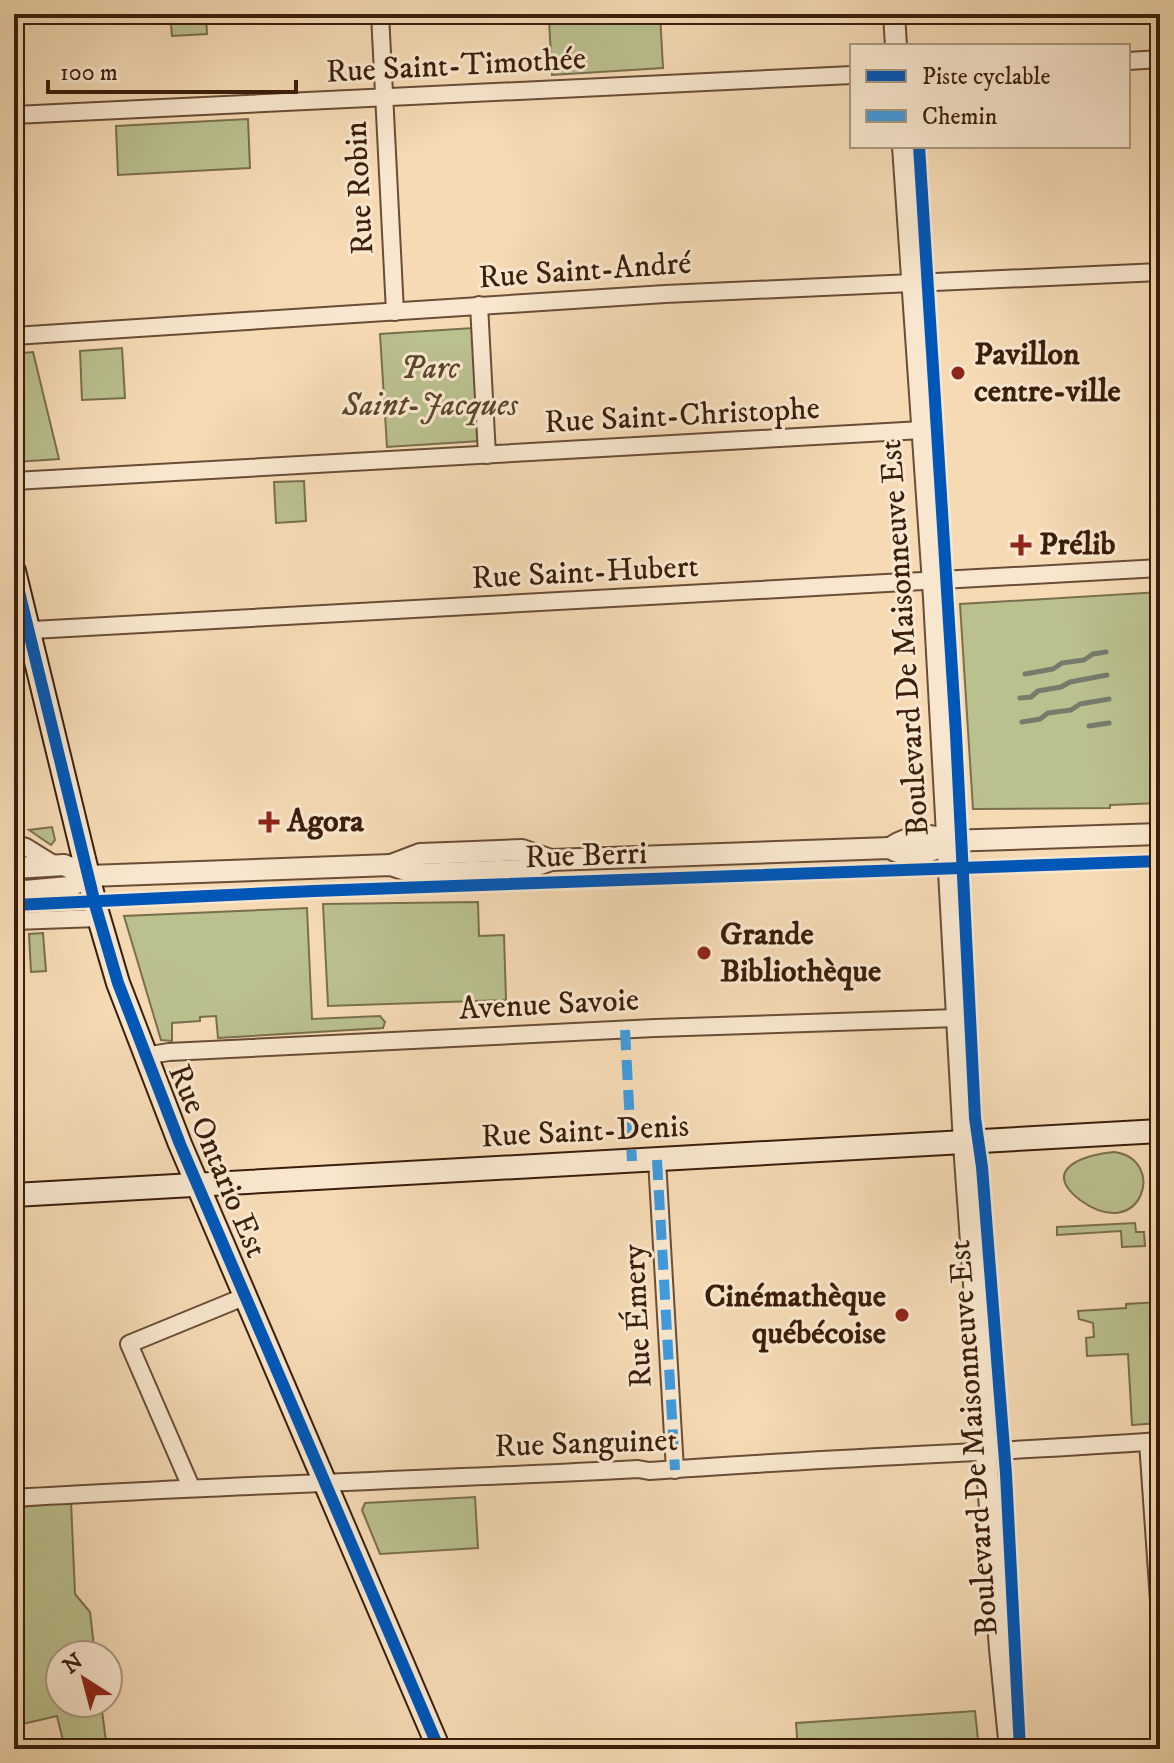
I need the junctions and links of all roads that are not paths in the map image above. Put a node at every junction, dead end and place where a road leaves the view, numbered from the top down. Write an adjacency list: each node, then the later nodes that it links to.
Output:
1 (380, 14): 7 (street, Rue Robin)
2 (894, 14): 3 (street)
3 (896, 44)
4 (1160, 59): 5 (street)
5 (1130, 61)
6 (850, 75): 7 (street, Rue Saint-Timothée)
7 (384, 97): 8 (street, Rue Saint-Timothée); 13 (street, Rue Robin)
8 (14, 115)
9 (903, 148): 11 (street, Boulevard De Maisonneuve Est)
10 (1160, 272): 11 (street, Rue Saint-André)
11 (911, 282): 12 (street, Rue Saint-André); 15 (street, Boulevard De Maisonneuve Est)
12 (479, 305): 13 (street, Rue Saint-André); 16 (street)
13 (395, 312): 14 (street, Rue Saint-André)
14 (14, 336)
15 (922, 430): 16 (street, Rue Saint-Christophe); 20 (street, Boulevard De Maisonneuve Est)
16 (487, 455): 17 (street, Rue Saint-Christophe)
17 (14, 481)
18 (1160, 568): 20 (street, Rue Saint-Hubert)
19 (14, 571): 21 (main road, Rue Ontario Est)
20 (933, 581): 21 (street, Rue Saint-Hubert); 23 (street, Boulevard De Maisonneuve Est)
21 (21, 631): 27 (main road, Rue Ontario Est)
22 (1160, 834): 23 (street, Rue Berri)
23 (947, 841): 27 (street, Rue Berri); 31 (street, Boulevard De Maisonneuve Est)
24 (14, 843): 25 (street, Rue Berri)
25 (55, 865): 26 (street, Rue Berri); 27 (street, Rue Berri)
26 (14, 868)
27 (89, 876): 28 (street, Rue Berri); 29 (main road, Rue Ontario Est)
28 (14, 892)
29 (98, 918): 30 (street); 32 (main road, Rue Ontario Est)
30 (14, 921)
31 (957, 1018): 32 (street, Avenue Savoie); 34 (street, Boulevard De Maisonneuve Est)
32 (144, 1056): 36 (main road, Rue Ontario Est)
33 (1160, 1131): 34 (main road, Rue Saint-Denis)
34 (964, 1144): 35 (main road, Rue Saint-Denis); 40 (street, Boulevard De Maisonneuve Est)
35 (657, 1160): 36 (main road, Rue Saint-Denis); 41 (street, Rue Émery)
36 (198, 1184): 37 (main road, Rue Saint-Denis); 38 (main road, Rue Ontario Est)
37 (14, 1195)
38 (246, 1296): 42 (main road, Rue Ontario Est); 43 (street)
39 (1154, 1441): 40 (street, Rue Sanguinet); 45 (street)
40 (988, 1452): 41 (street, Rue Sanguinet); 47 (street, Boulevard De Maisonneuve Est)
41 (675, 1470): 42 (street, Rue Sanguinet)
42 (327, 1484): 43 (street, Rue Sanguinet); 46 (main road, Rue Ontario Est)
43 (191, 1487): 44 (street, Rue Sanguinet)
44 (14, 1498)
45 (1160, 1615)
46 (439, 1749)
47 (1010, 1749)

